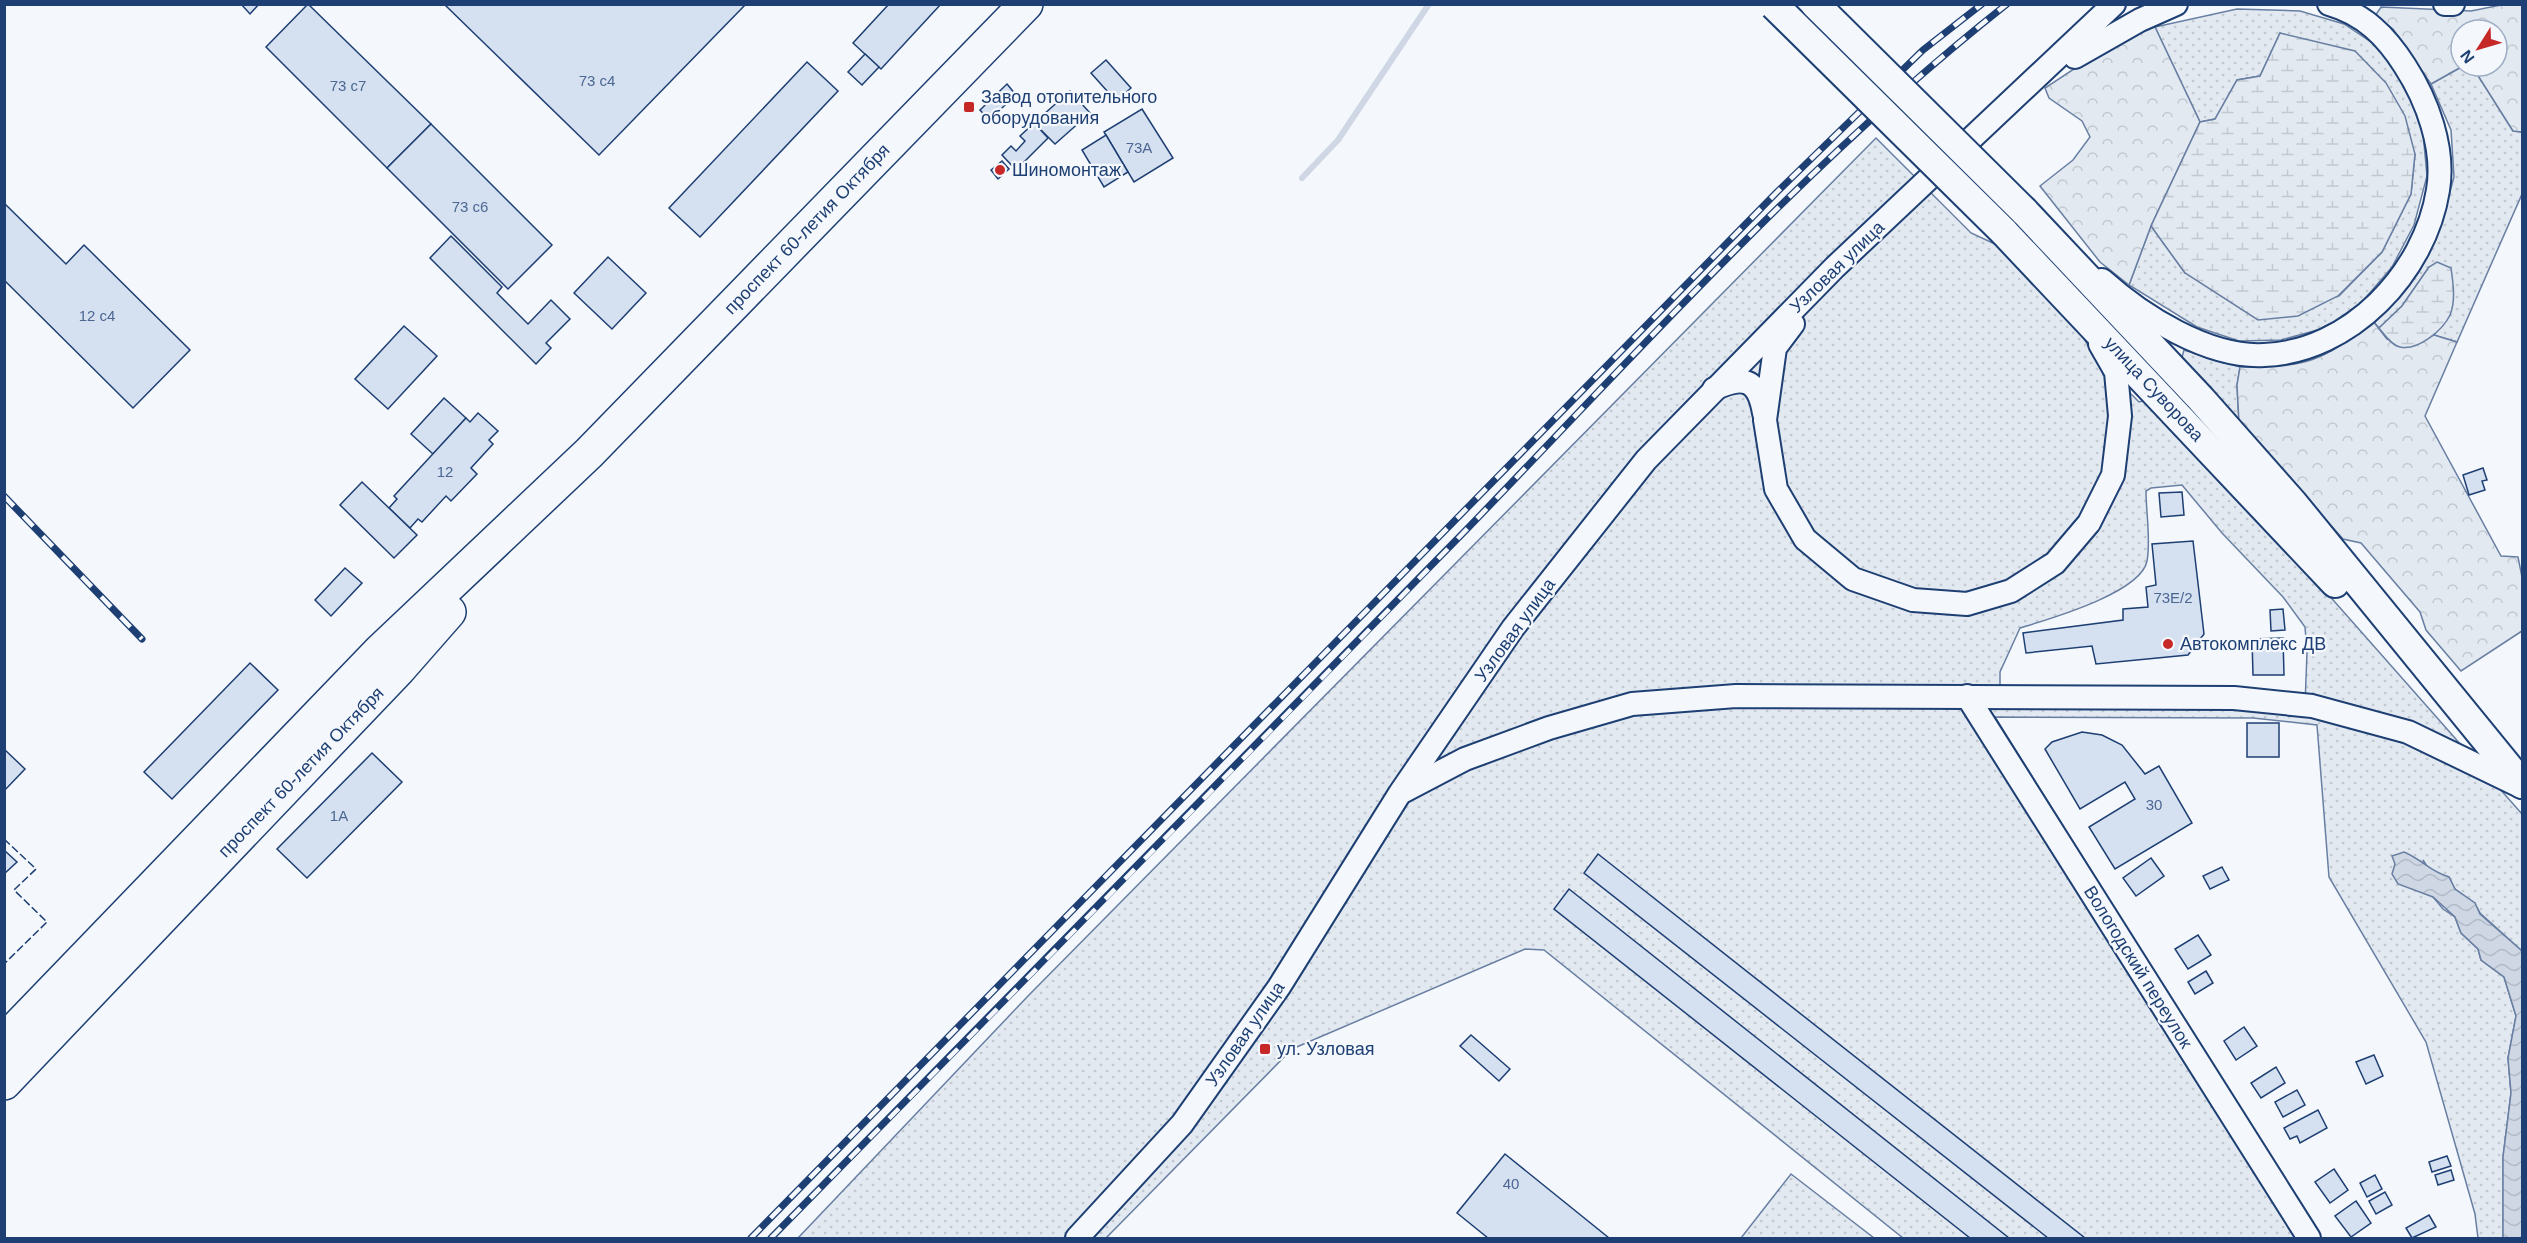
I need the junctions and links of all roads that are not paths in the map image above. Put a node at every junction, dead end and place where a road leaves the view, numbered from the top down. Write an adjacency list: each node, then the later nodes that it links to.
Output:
1 (1026, 4): 15 (highway, проспект 60-летия Октября)
2 (1815, 4): 10 (main road, улица Суворова, bridge)
3 (2114, 4): 9 (street)
4 (2176, 4): 9 (street)
5 (2330, 4): 10 (street)
6 (2445, 4): 7 (street)
7 (2453, 4)
8 (1774, 5): 12 (main road, улица Суворова, bridge)
9 (2031, 86): 11 (street, Узловая улица)
10 (2024, 211): 17 (main road, улица Суворова)
11 (1835, 267): 13 (street, Узловая улица); 14 (street)
12 (2081, 312): 14 (street); 17 (main road, улица Суворова)
13 (1714, 389): 14 (street); 18 (street, Узловая улица)
14 (1765, 420)
15 (589, 453): 19 (highway, проспект 60-летия Октября); 20 (highway, проспект 60-летия Октября)
16 (1967, 696): 17 (street); 18 (street); 22 (street, Вологодский переулок)
17 (2523, 785)
18 (1400, 793): 21 (street, Узловая улица)
19 (4, 1041)
20 (4, 1083)
21 (1077, 1239)
22 (2309, 1239)

